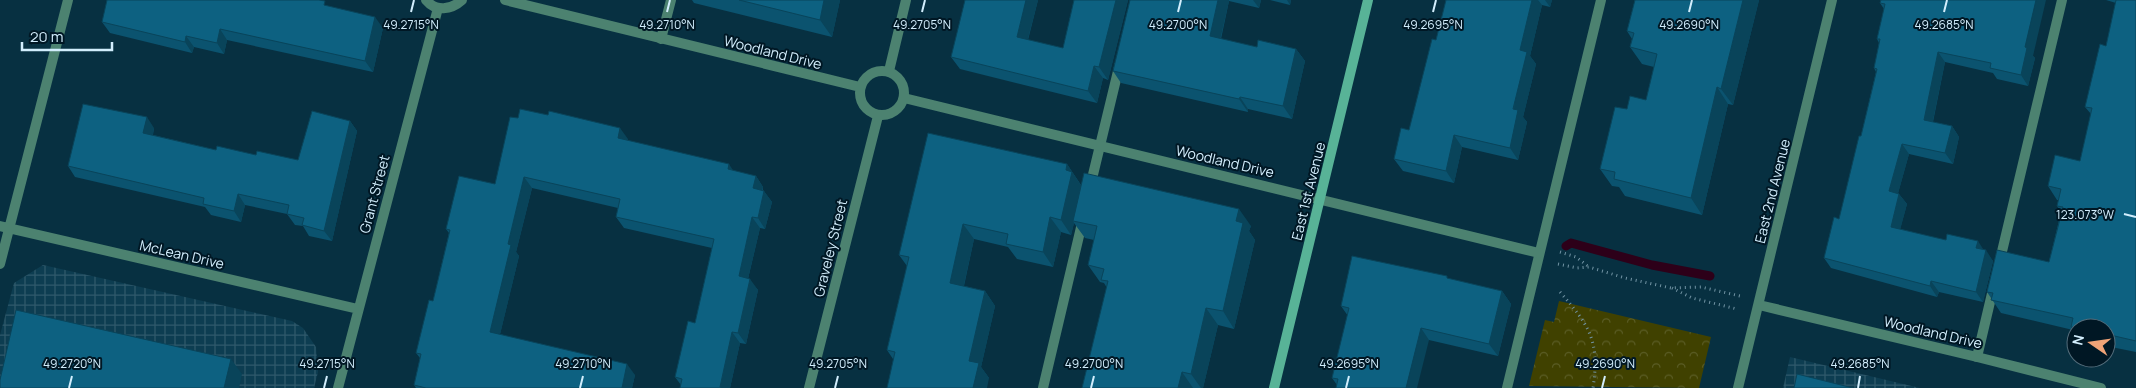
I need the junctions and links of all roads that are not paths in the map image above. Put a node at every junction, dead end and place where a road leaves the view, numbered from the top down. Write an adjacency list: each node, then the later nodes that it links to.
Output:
1 (68, 0): 22 (street)
2 (426, 0): 11 (street)
3 (462, 0): 11 (street)
4 (505, 0): 12 (street, Woodland Drive)
5 (671, 0): 12 (street)
6 (906, 0): 14 (street)
7 (1368, 0): 20 (main road, East 1st Avenue)
8 (1601, 0): 23 (street)
9 (1832, 0): 25 (street, East 2nd Avenue)
10 (2062, 0): 27 (street)
11 (438, 8): 26 (street, Grant Street)
12 (662, 39): 15 (street, Woodland Drive)
13 (1121, 57): 18 (street)
14 (889, 72): 15 (street); 16 (street)
15 (860, 87): 17 (street)
16 (904, 98): 17 (street); 18 (street, Woodland Drive)
17 (878, 116): 29 (street, Graveley Street)
18 (1099, 146): 19 (street); 20 (street, Woodland Drive)
19 (1089, 193)
20 (1320, 198): 23 (street, Woodland Drive); 31 (main road, East 1st Avenue)
21 (1085, 211): 30 (street)
22 (4, 226): 24 (street); 26 (street, McLean Drive)
23 (1539, 253): 32 (street)
24 (0, 264)
25 (1758, 306): 27 (street, Woodland Drive); 33 (street, East 2nd Avenue)
26 (358, 310): 28 (street, Grant Street)
27 (1977, 357): 34 (street, Woodland Drive)
28 (338, 388)
29 (809, 388)
30 (1043, 388)
31 (1274, 388)
32 (1507, 388)
33 (1738, 388)
34 (2100, 388)

